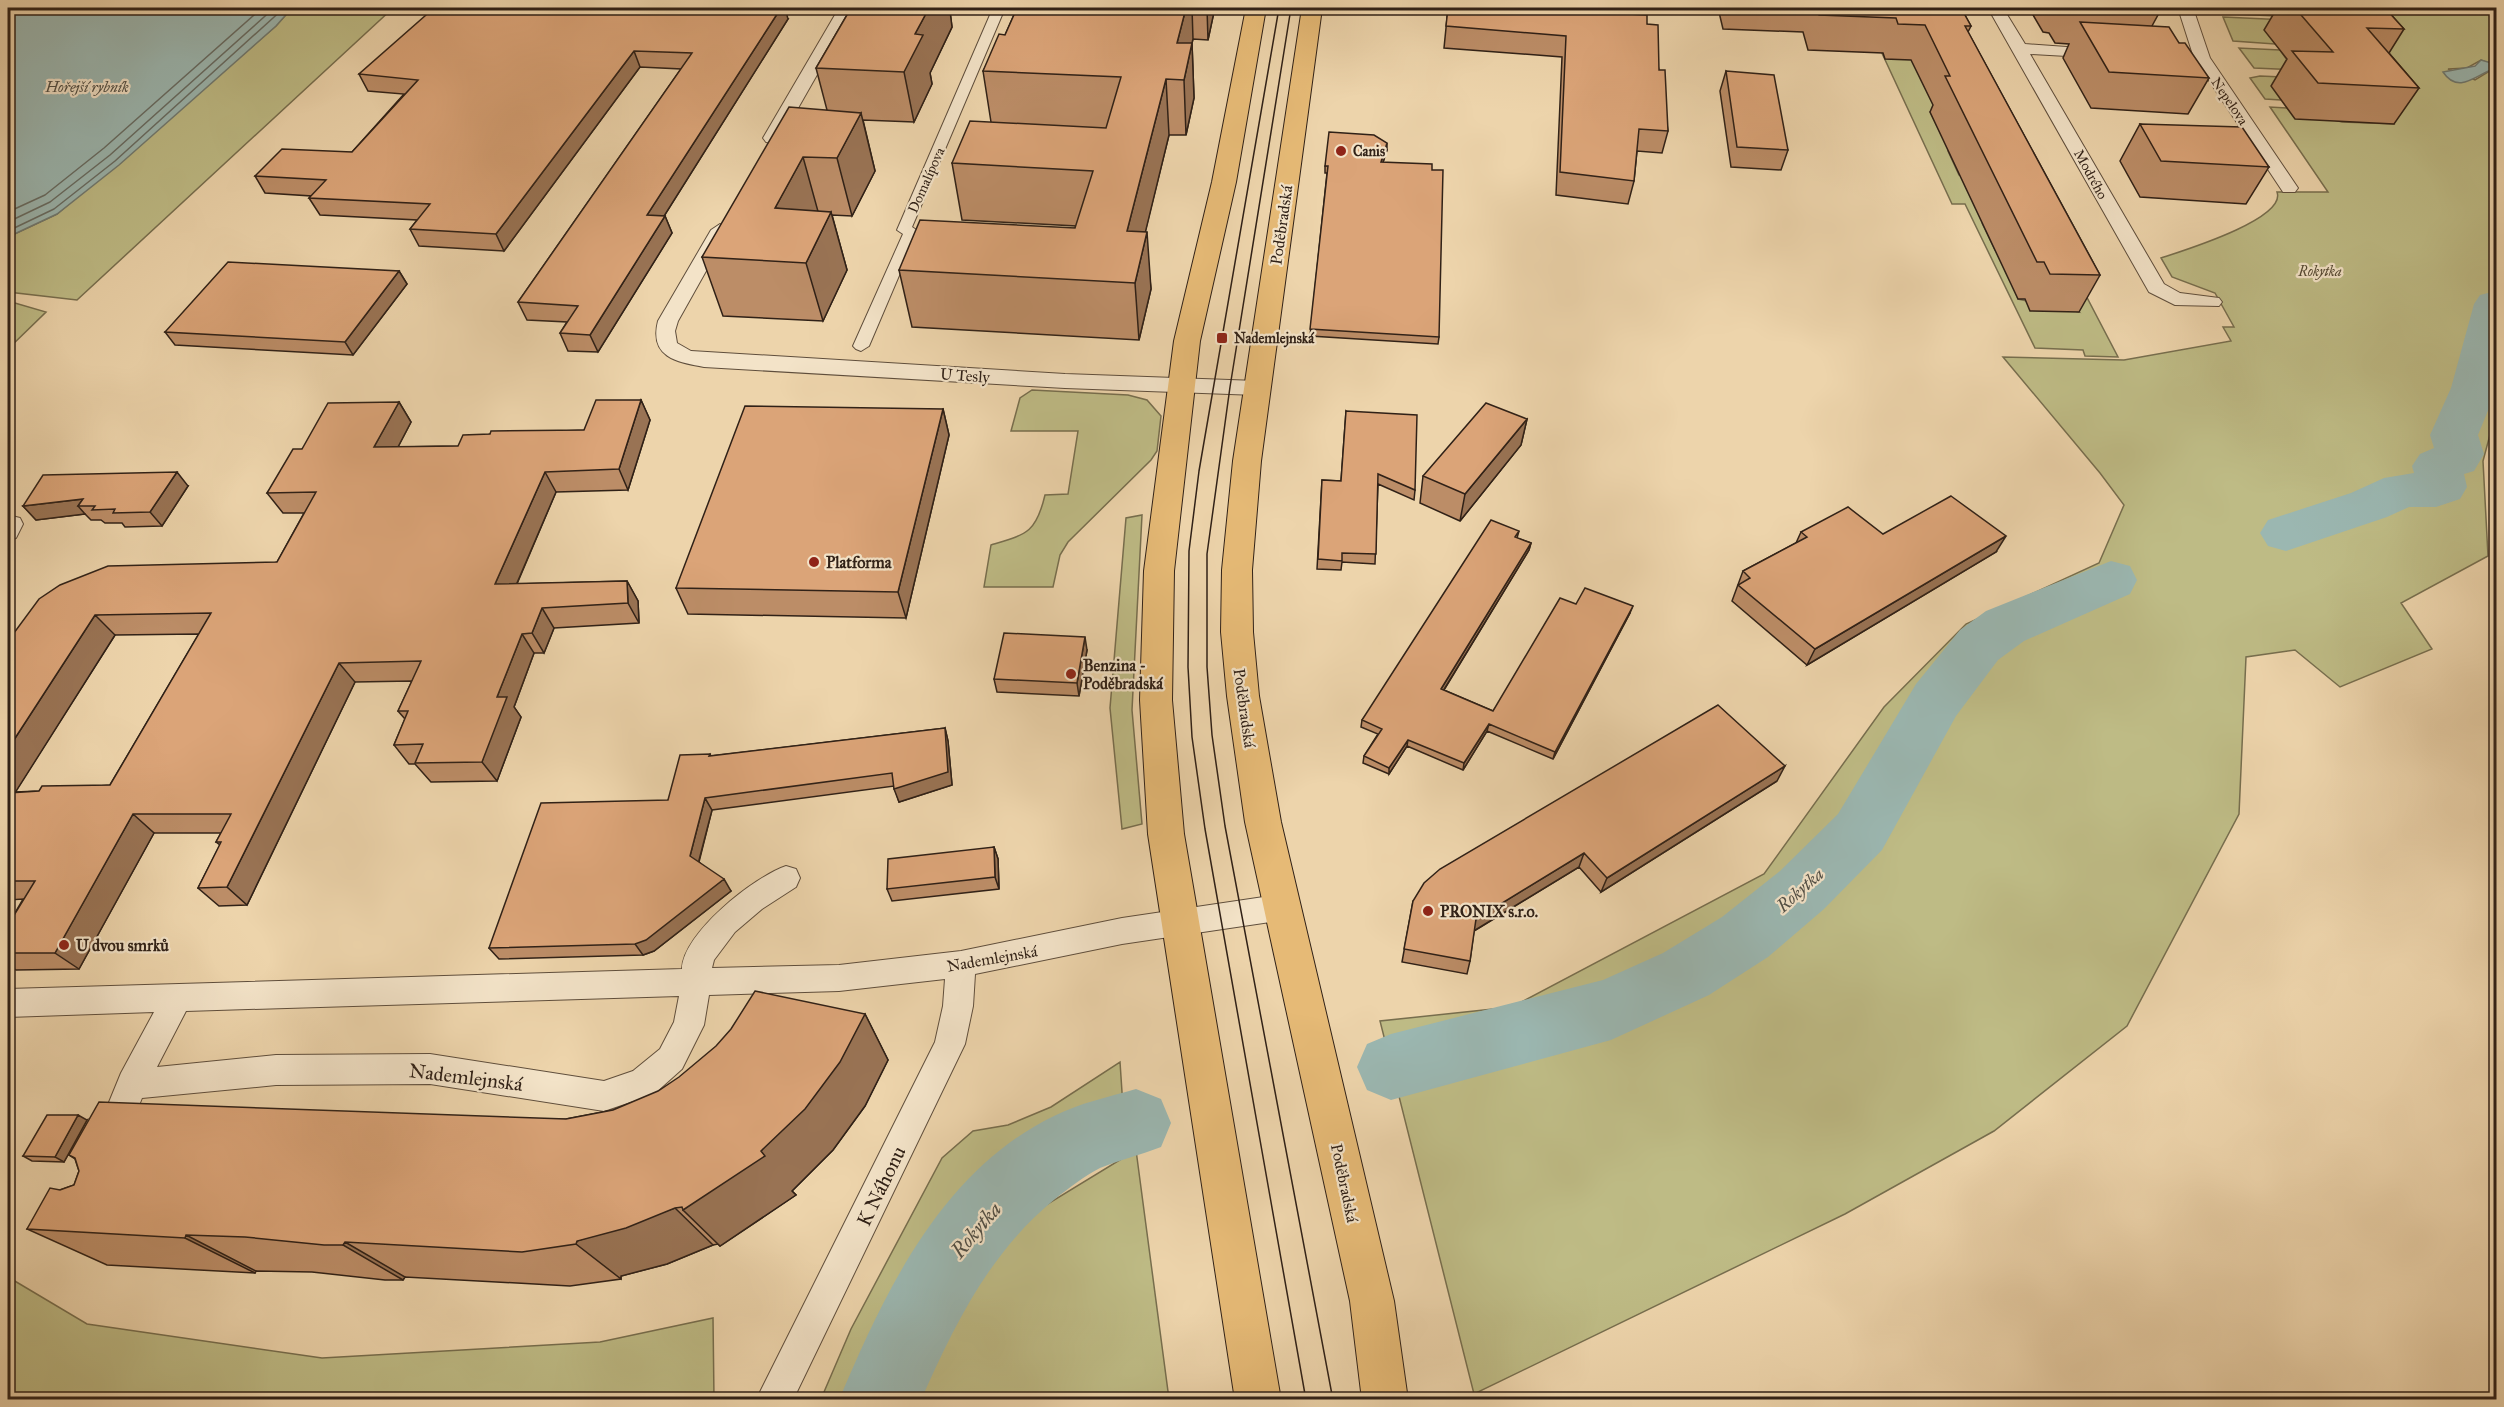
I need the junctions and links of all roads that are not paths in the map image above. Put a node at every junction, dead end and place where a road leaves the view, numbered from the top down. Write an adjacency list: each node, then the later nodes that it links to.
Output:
1 (847, 8): 11 (street)
2 (999, 8): 15 (street, Domalípova)
3 (1256, 8): 16 (main road)
4 (1312, 8): 17 (main road, Poděbradská)
5 (1996, 8): 7 (street, Modrého)
6 (2185, 8): 10 (street, Nepelova)
7 (2021, 49): 8 (street); 14 (street, Modrého)
8 (2123, 54)
9 (2181, 57): 10 (street)
10 (2202, 58): 12 (street, Nepelova)
11 (760, 158)
12 (2289, 188)
13 (727, 217): 16 (street, U Tesly)
14 (2212, 302)
15 (861, 346)
16 (1183, 386): 17 (street, U Tesly); 20 (main road)
17 (1257, 388): 19 (main road, Poděbradská)
18 (786, 878): 22 (street, Nademlejnská)
19 (1284, 907): 20 (street, Nademlejnská); 29 (main road, Poděbradská)
20 (1182, 922): 21 (street, Nademlejnská); 28 (main road)
21 (961, 964): 22 (street, Nademlejnská); 27 (street, K Náhonu)
22 (697, 982): 23 (street, Nademlejnská); 25 (street, Nademlejnská)
23 (178, 996): 24 (street, Nademlejnská); 25 (street)
24 (8, 1003)
25 (132, 1084): 26 (street)
26 (104, 1157)
27 (774, 1400)
28 (1258, 1400)
29 (1385, 1400)

